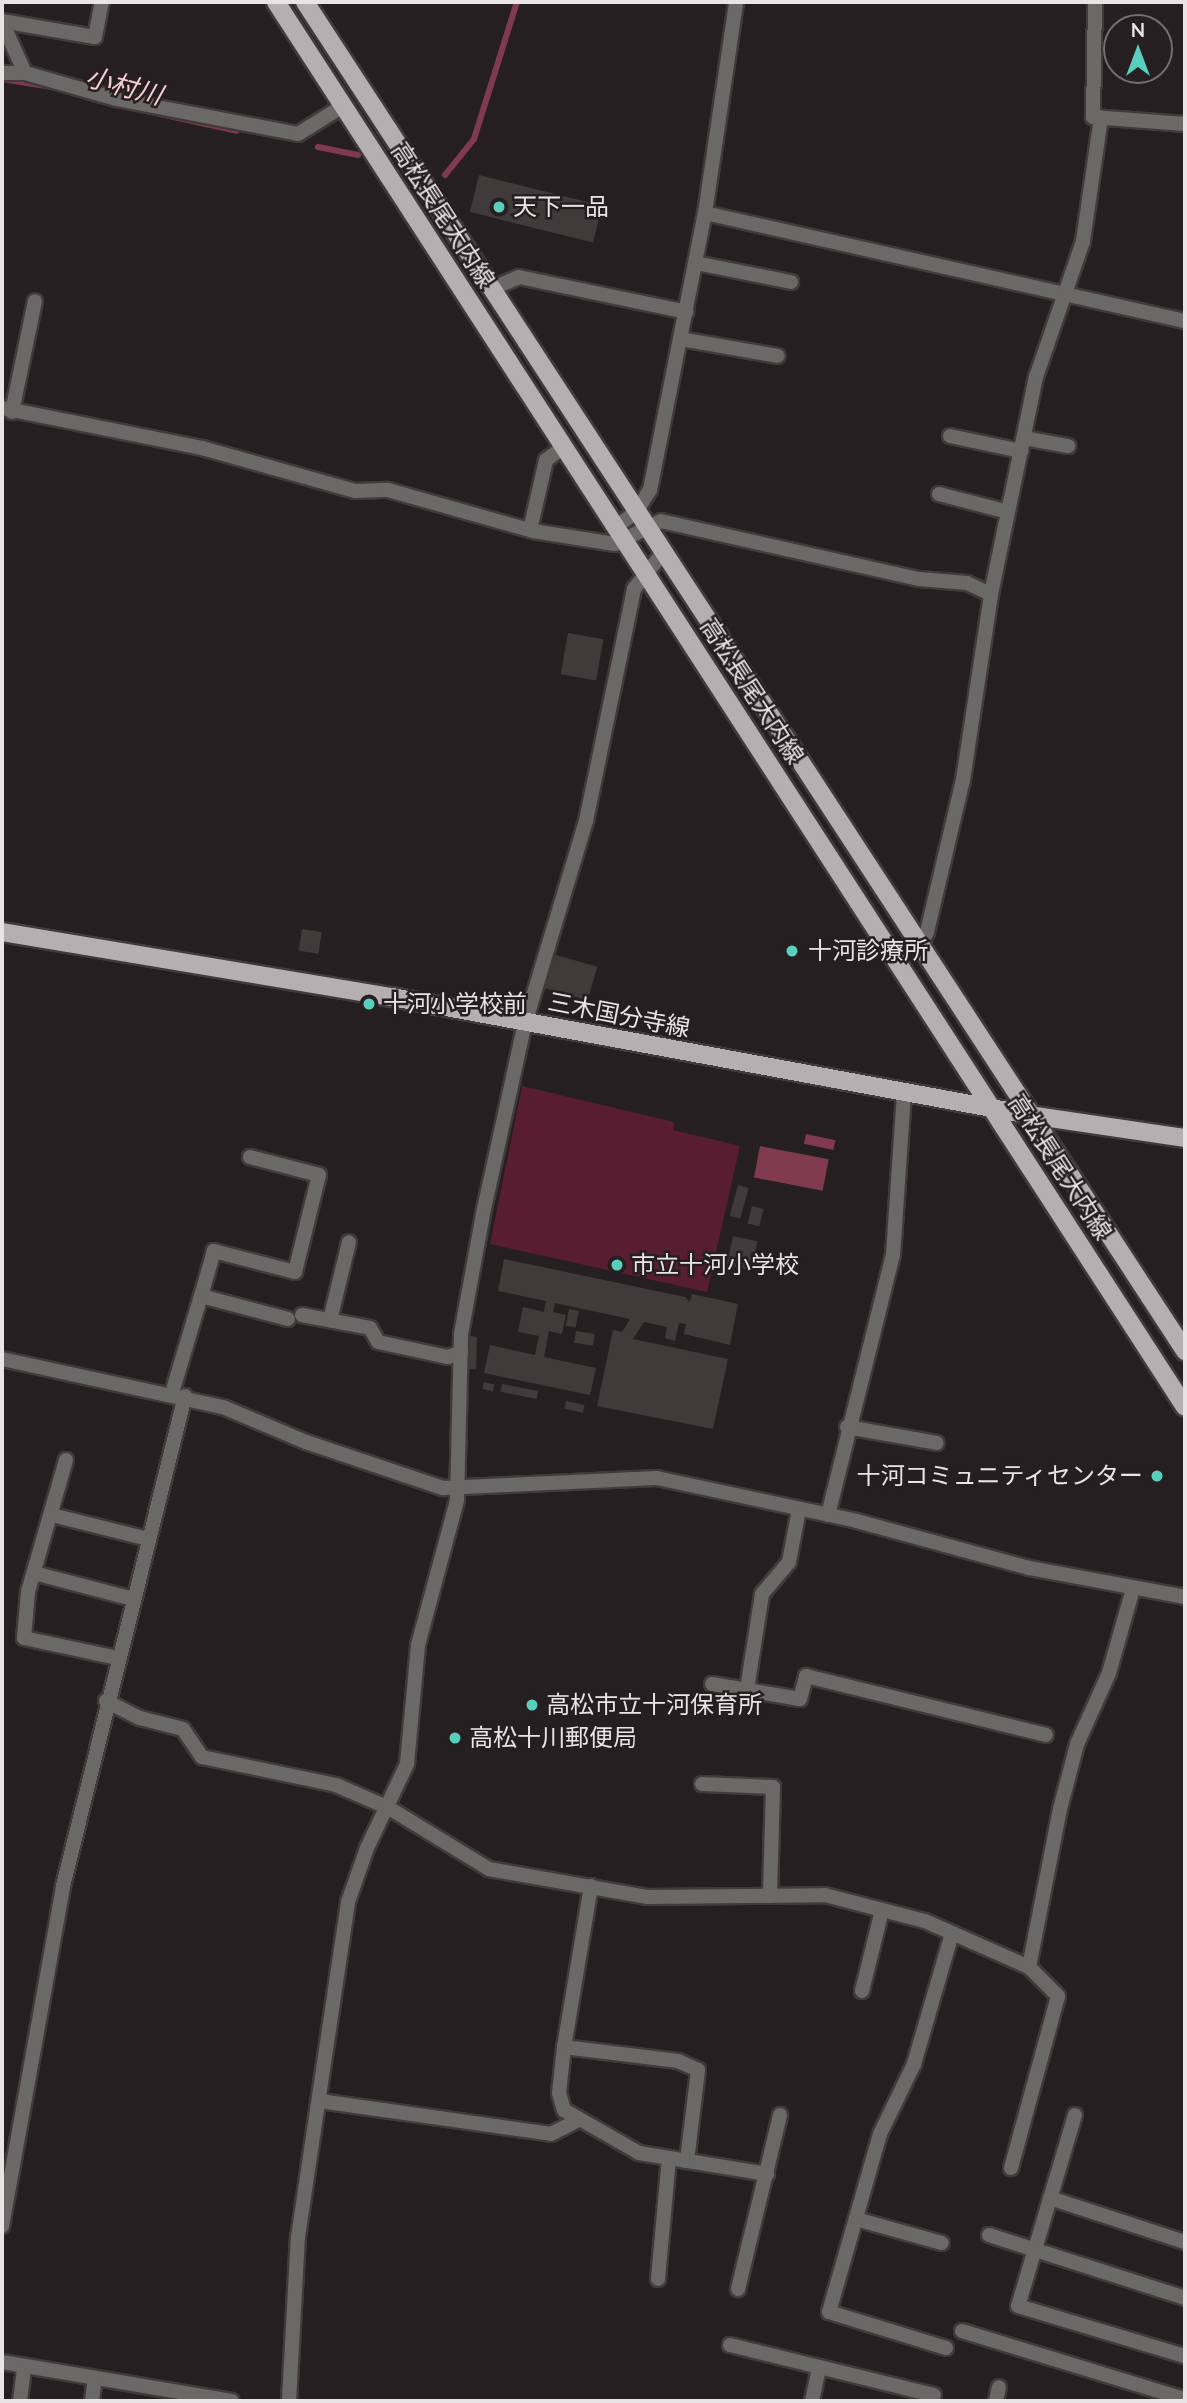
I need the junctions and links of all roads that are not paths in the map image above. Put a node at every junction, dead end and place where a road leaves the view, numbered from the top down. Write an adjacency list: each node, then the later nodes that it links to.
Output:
1 (102, 2): 6 (street)
2 (276, 2): 9 (main road, 高松長尾大内線)
3 (305, 2): 15 (main road, 高松長尾大内線)
4 (736, 2): 12 (street)
5 (1095, 2): 10 (street)
6 (2, 21): 8 (street)
7 (2, 72): 8 (street)
8 (25, 73): 9 (street)
9 (343, 106): 26 (main road, 高松長尾大内線)
10 (1101, 117): 11 (street); 16 (street)
11 (1185, 124)
12 (705, 213): 13 (street); 16 (street)
13 (696, 263): 14 (street); 18 (street)
14 (791, 282)
15 (491, 289): 18 (street); 29 (main road, 高松長尾大内線)
16 (1066, 297): 19 (street); 24 (street)
17 (35, 300): 22 (street)
18 (687, 312): 20 (street)
19 (1185, 321)
20 (681, 339): 21 (street); 29 (street)
21 (778, 356)
22 (7, 410): 30 (street)
23 (950, 436): 24 (street)
24 (1022, 445): 25 (street); 28 (street)
25 (1069, 446)
26 (564, 447): 30 (street); 31 (main road, 高松長尾大内線)
27 (939, 494): 28 (street)
28 (1009, 512): 34 (street)
29 (641, 519): 31 (street); 32 (main road, 高松長尾大内線); 34 (street)
30 (530, 530): 31 (street)
31 (620, 531): 33 (main road, 高松長尾大内線)
32 (662, 554): 33 (street); 36 (main road, 高松長尾大内線)
33 (645, 571): 37 (street); 39 (main road, 高松長尾大内線)
34 (991, 594): 36 (street)
35 (2, 932): 37 (main road, 三木国分寺線)
36 (920, 946): 40 (main road, 高松長尾大内線)
37 (525, 1023): 38 (main road, 三木国分寺線); 47 (street)
38 (904, 1093): 39 (main road, 三木国分寺線); 51 (street)
39 (994, 1109): 40 (main road, 三木国分寺線); 50 (main road, 高松長尾大内線)
40 (1029, 1115): 41 (main road, 三木国分寺線); 46 (main road, 高松長尾大内線)
41 (1185, 1138)
42 (250, 1157): 44 (street)
43 (349, 1242): 45 (street)
44 (201, 1296): 45 (street); 49 (street)
45 (330, 1320): 47 (street)
46 (1185, 1351)
47 (461, 1352): 54 (street)
48 (2, 1359): 49 (street)
49 (179, 1395): 54 (street); 58 (street)
50 (1185, 1407)
51 (847, 1427): 52 (street); 57 (street)
52 (937, 1443)
53 (66, 1460): 56 (street)
54 (458, 1487): 55 (street); 69 (street)
55 (799, 1509): 57 (street); 65 (street)
56 (52, 1515): 58 (street); 59 (street)
57 (828, 1515): 60 (street)
58 (148, 1539): 62 (street)
59 (34, 1573): 62 (street); 63 (street)
60 (1133, 1589): 61 (street); 74 (street)
61 (1185, 1597)
62 (133, 1599): 63 (street)
63 (117, 1658): 66 (street)
64 (712, 1684): 65 (street)
65 (747, 1689): 67 (street)
66 (106, 1701): 69 (street); 87 (street)
67 (1046, 1735)
68 (702, 1784): 71 (street)
69 (389, 1808): 70 (street); 77 (street)
70 (591, 1885): 71 (street); 76 (street)
71 (769, 1896): 72 (street)
72 (882, 1909): 73 (street); 75 (street)
73 (952, 1933): 74 (street); 86 (street)
74 (1029, 1967): 83 (street)
75 (862, 1991)
76 (564, 2048): 80 (street); 82 (street)
77 (320, 2101): 80 (street); 108 (street)
78 (780, 2115): 84 (street)
79 (1075, 2115): 85 (street)
80 (577, 2121): 81 (street)
81 (669, 2158): 82 (street); 92 (street)
82 (687, 2161): 84 (street)
83 (1011, 2168)
84 (767, 2174): 93 (street)
85 (1050, 2198): 89 (street); 91 (street)
86 (856, 2219): 90 (street); 97 (street)
87 (2, 2226)
88 (989, 2235): 91 (street)
89 (1185, 2242)
90 (942, 2243)
91 (1035, 2249): 94 (street); 98 (street)
92 (658, 2279)
93 (738, 2289)
94 (1185, 2298)
95 (962, 2330): 104 (street)
96 (730, 2345): 101 (street)
97 (946, 2348)
98 (1185, 2356)
99 (2, 2362): 100 (street)
100 (24, 2366): 102 (street); 105 (street)
101 (819, 2367): 103 (street); 109 (street)
102 (95, 2378): 106 (street); 107 (street)
103 (934, 2395)
104 (1185, 2399)
105 (20, 2401)
106 (92, 2401)
107 (232, 2401)
108 (289, 2401)
109 (811, 2401)

